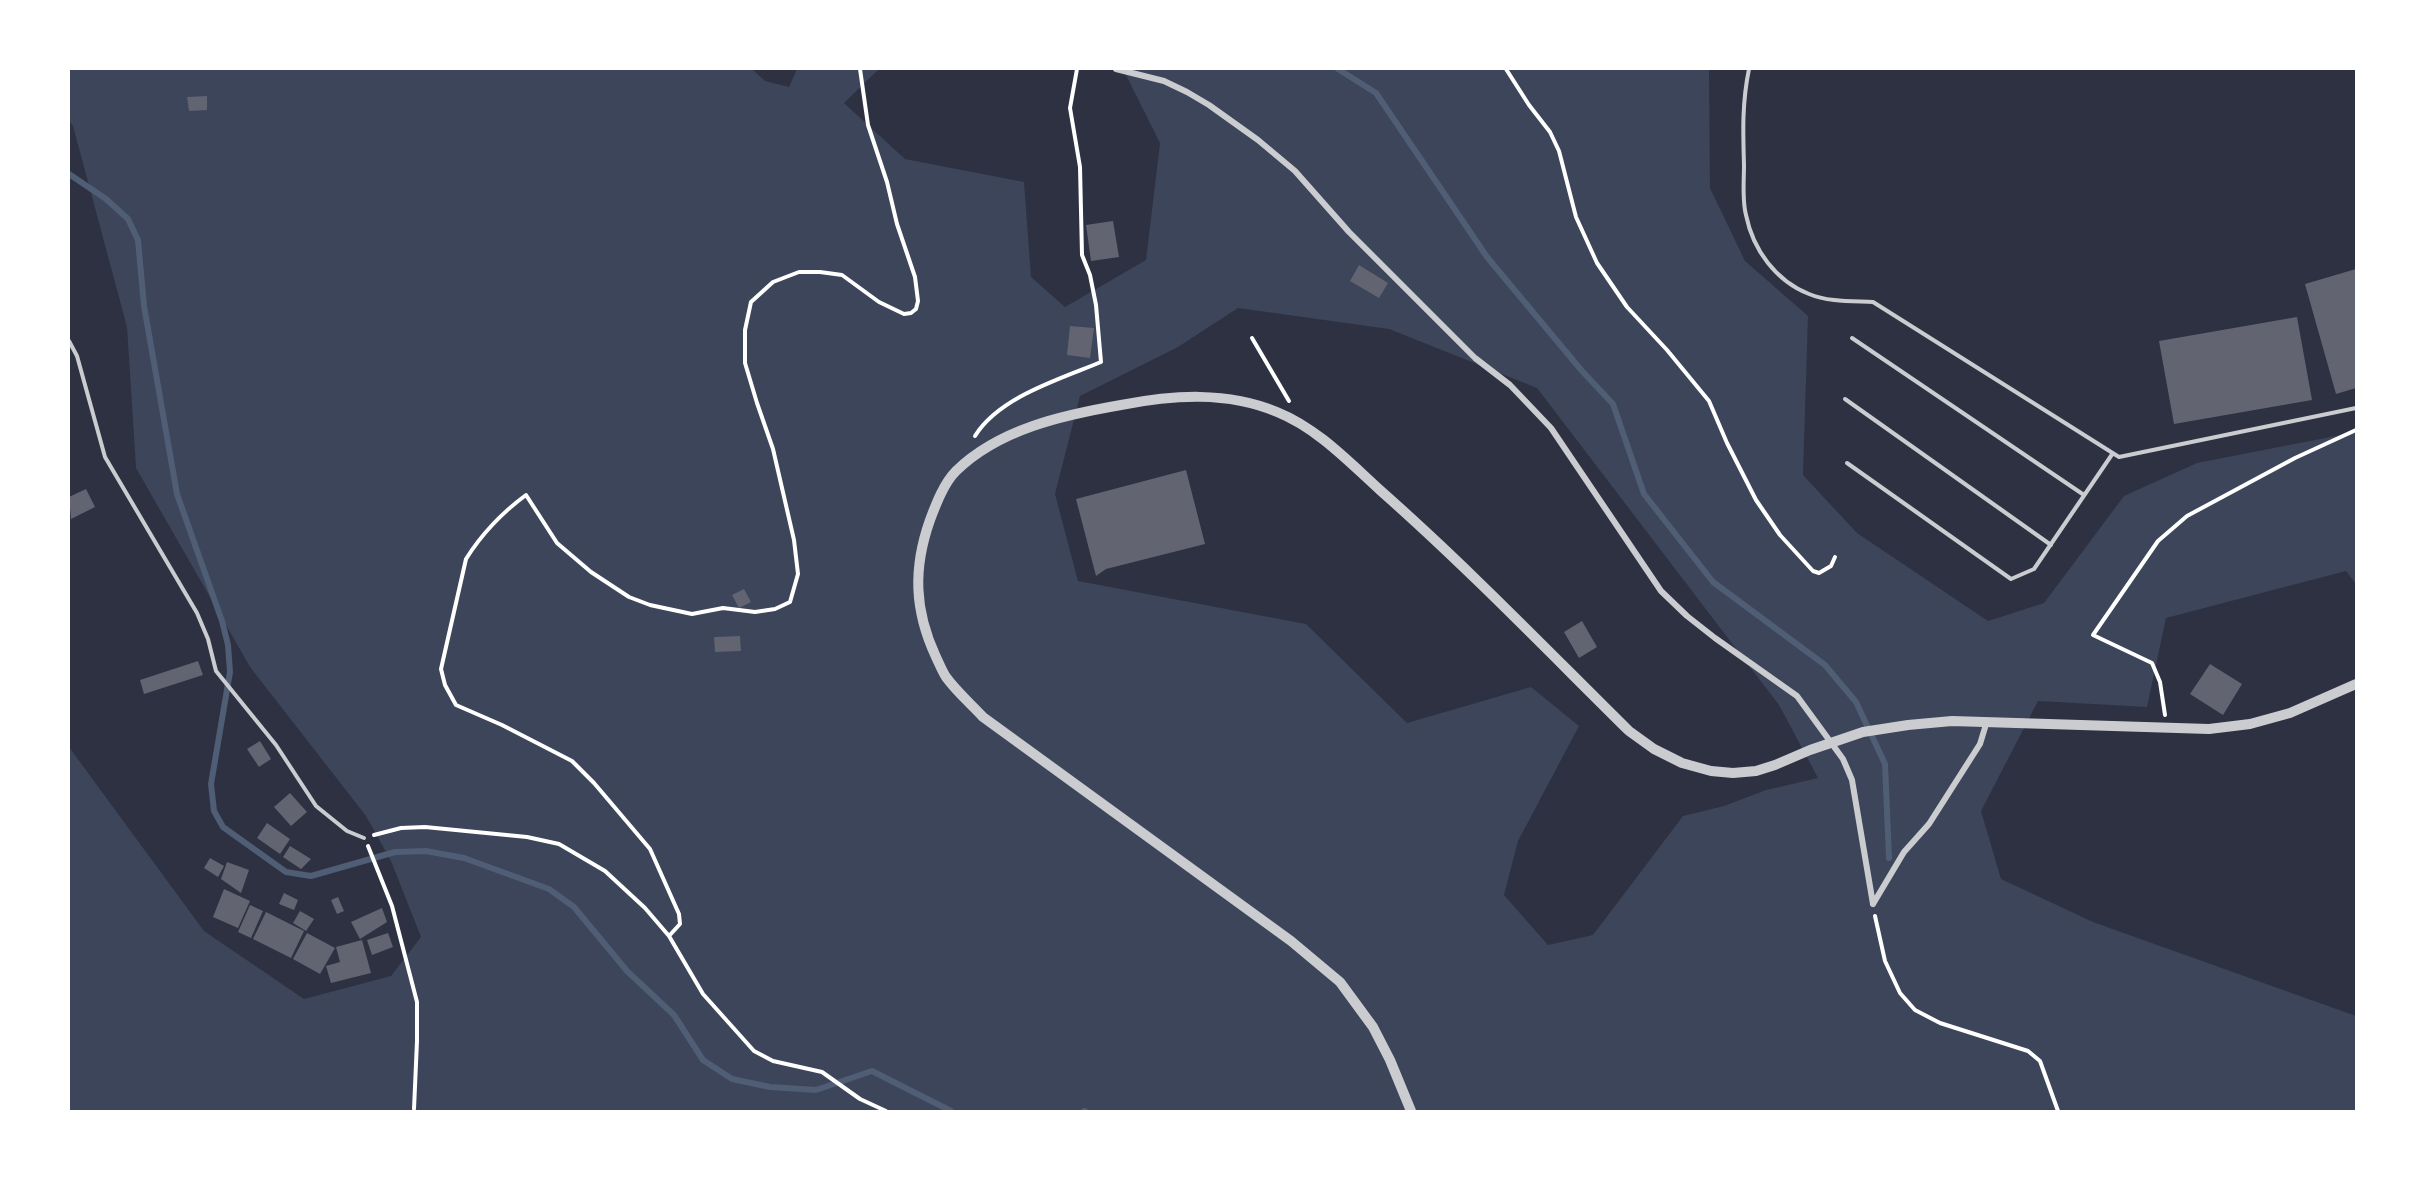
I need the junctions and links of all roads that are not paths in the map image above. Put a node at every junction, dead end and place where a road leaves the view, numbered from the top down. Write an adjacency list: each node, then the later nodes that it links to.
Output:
1 (1116, 69): 12 (street)
2 (1749, 69): 7 (lane)
3 (1852, 338): 9 (lane)
4 (69, 341): 13 (lane)
5 (1845, 399): 10 (lane)
6 (2356, 408): 7 (lane)
7 (2113, 453): 9 (lane)
8 (1847, 463): 10 (lane)
9 (2084, 495): 10 (lane)
10 (2051, 545)
11 (2356, 684): 12 (street)
12 (1987, 722): 14 (street)
13 (364, 838)
14 (1411, 1111)

